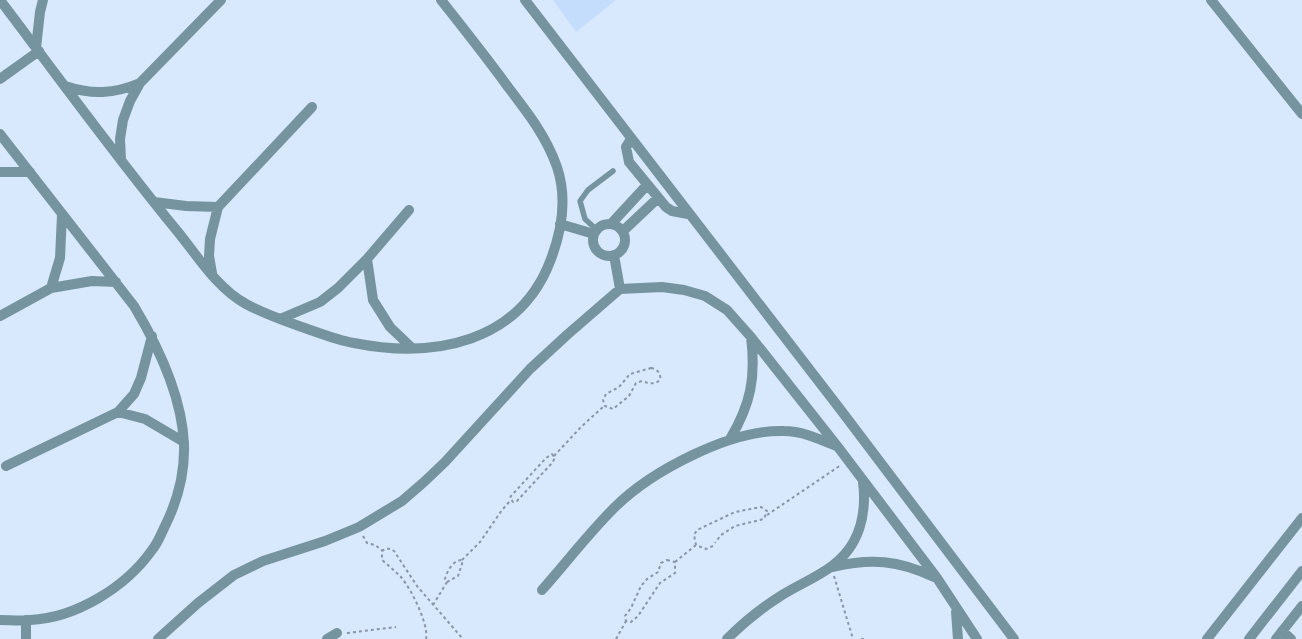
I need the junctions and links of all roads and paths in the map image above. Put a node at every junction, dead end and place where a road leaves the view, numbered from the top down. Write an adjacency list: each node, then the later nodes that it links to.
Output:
1 (0, 0): 7 (street)
2 (43, 0): 7 (street)
3 (221, 0): 9 (street)
4 (442, 0): 26 (street)
5 (525, 0): 14 (street)
6 (1211, 0): 12 (street)
7 (37, 49): 8 (street); 10 (street)
8 (0, 79)
9 (140, 83): 10 (street); 15 (street)
10 (65, 86): 15 (street)
11 (312, 107): 22 (street)
12 (1302, 114)
13 (0, 134): 18 (street)
14 (632, 139): 19 (street); 24 (street)
15 (121, 159): 21 (street)
16 (614, 170): 29 (lane)
17 (0, 172): 18 (street)
18 (30, 172): 25 (street)
19 (647, 184): 20 (street); 27 (street)
20 (658, 198): 24 (street); 28 (street)
21 (154, 202): 22 (street); 32 (street)
22 (218, 206): 32 (street)
23 (409, 210): 31 (street)
24 (688, 214): 83 (street)
25 (62, 215): 33 (street); 34 (street)
26 (560, 224): 29 (street); 40 (street)
27 (611, 224): 28 (street); 29 (street)
28 (622, 231): 30 (street)
29 (595, 232): 30 (street)
30 (614, 255): 35 (street)
31 (367, 258): 37 (street); 40 (street)
32 (212, 273): 37 (street)
33 (116, 282): 34 (street); 38 (street)
34 (51, 288): 36 (street)
35 (620, 290): 39 (street); 53 (street)
36 (0, 316)
37 (280, 319): 40 (street)
38 (152, 336): 42 (street); 44 (street)
39 (751, 337): 43 (street); 45 (street)
40 (412, 348)
41 (605, 406): 41 (path); 46 (path)
42 (118, 412): 44 (street); 48 (street)
43 (730, 440): 45 (street); 62 (street)
44 (184, 442): 67 (street)
45 (838, 447): 47 (street)
46 (554, 456): 50 (path); 50 (path)
47 (848, 460): 49 (street); 51 (path)
48 (6, 466)
49 (862, 480): 58 (street); 60 (street)
50 (511, 500): 56 (path)
51 (767, 515): 54 (path); 54 (path)
52 (1302, 518): 84 (street)
53 (359, 527): 55 (path); 73 (street)
54 (696, 544): 57 (path)
55 (383, 550): 63 (path); 74 (path)
56 (462, 560): 61 (path); 61 (path)
57 (674, 562): 68 (path); 68 (path)
58 (831, 567): 60 (street); 77 (street); 78 (path)
59 (1302, 571): 85 (street)
60 (937, 578): 65 (street)
61 (447, 582): 63 (path)
62 (542, 590)
63 (433, 605): 75 (path)
64 (1302, 606): 70 (street)
65 (956, 608): 81 (street); 82 (street)
66 (0, 620): 67 (street)
67 (26, 620): 72 (street)
68 (626, 621): 76 (path)
69 (396, 627): 71 (path)
70 (1279, 635): 86 (street)
71 (333, 636)
72 (26, 639)
73 (158, 639)
74 (426, 639)
75 (462, 639)
76 (616, 639)
77 (727, 639)
78 (853, 639)
79 (861, 639): 80 (path)
80 (866, 639)
81 (958, 639)
82 (977, 639)
83 (1014, 639)
84 (1207, 639)
85 (1249, 639)
86 (1291, 639)

